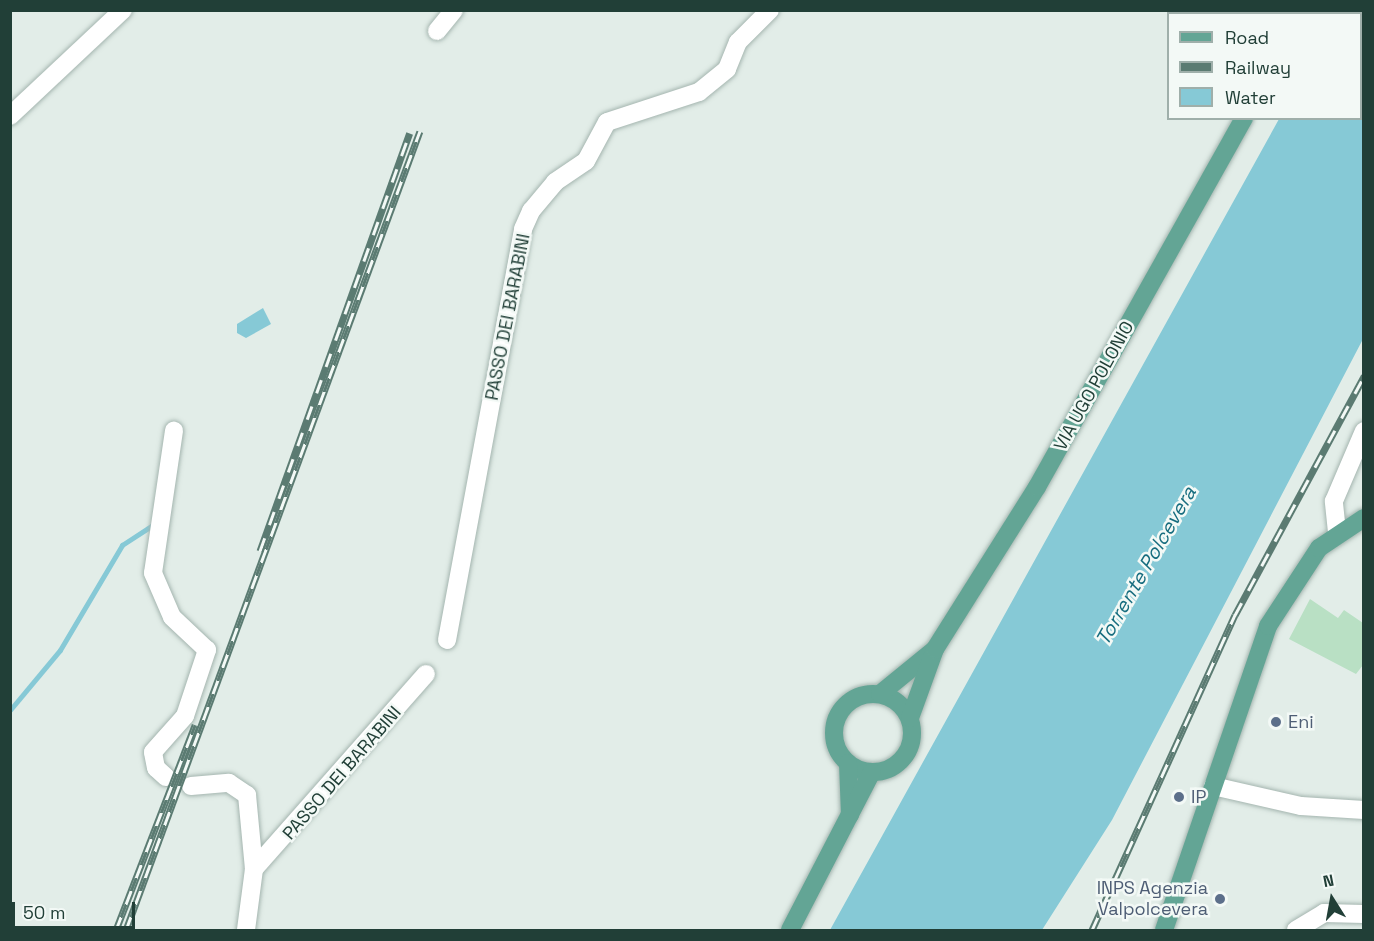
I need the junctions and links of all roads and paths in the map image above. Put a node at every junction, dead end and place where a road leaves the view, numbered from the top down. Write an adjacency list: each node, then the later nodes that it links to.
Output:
1 (123, 10): 5 (street)
2 (454, 10): 4 (street)
3 (770, 10): 11 (street, PASSO DEI BARABINI)
4 (436, 31)
5 (10, 116)
6 (1243, 120): 12 (main road, VIA UGO POLONIO)
7 (174, 431): 18 (street)
8 (1364, 431): 10 (street)
9 (1364, 518): 10 (main road)
10 (1336, 532): 20 (main road)
11 (447, 640)
12 (935, 649): 14 (main road, VIA UGO POLONIO); 15 (main road, VIA UGO POLONIO)
13 (426, 674): 23 (street, PASSO DEI BARABINI)
14 (880, 694): 15 (main road); 16 (main road, VIA UGO POLONIO)
15 (910, 718): 17 (main road, VIA UGO POLONIO)
16 (848, 763): 17 (main road); 22 (main road, VIA UGO POLONIO)
17 (872, 772): 22 (main road, VIA UGO POLONIO)
18 (166, 777)
19 (190, 786): 23 (street)
20 (1213, 786): 21 (street); 27 (main road)
21 (1364, 810)
22 (850, 815): 26 (main road, VIA UGO POLONIO)
23 (254, 869): 25 (street)
24 (1364, 914): 28 (street)
25 (246, 930)
26 (790, 930)
27 (1164, 930)
28 (1296, 930)

